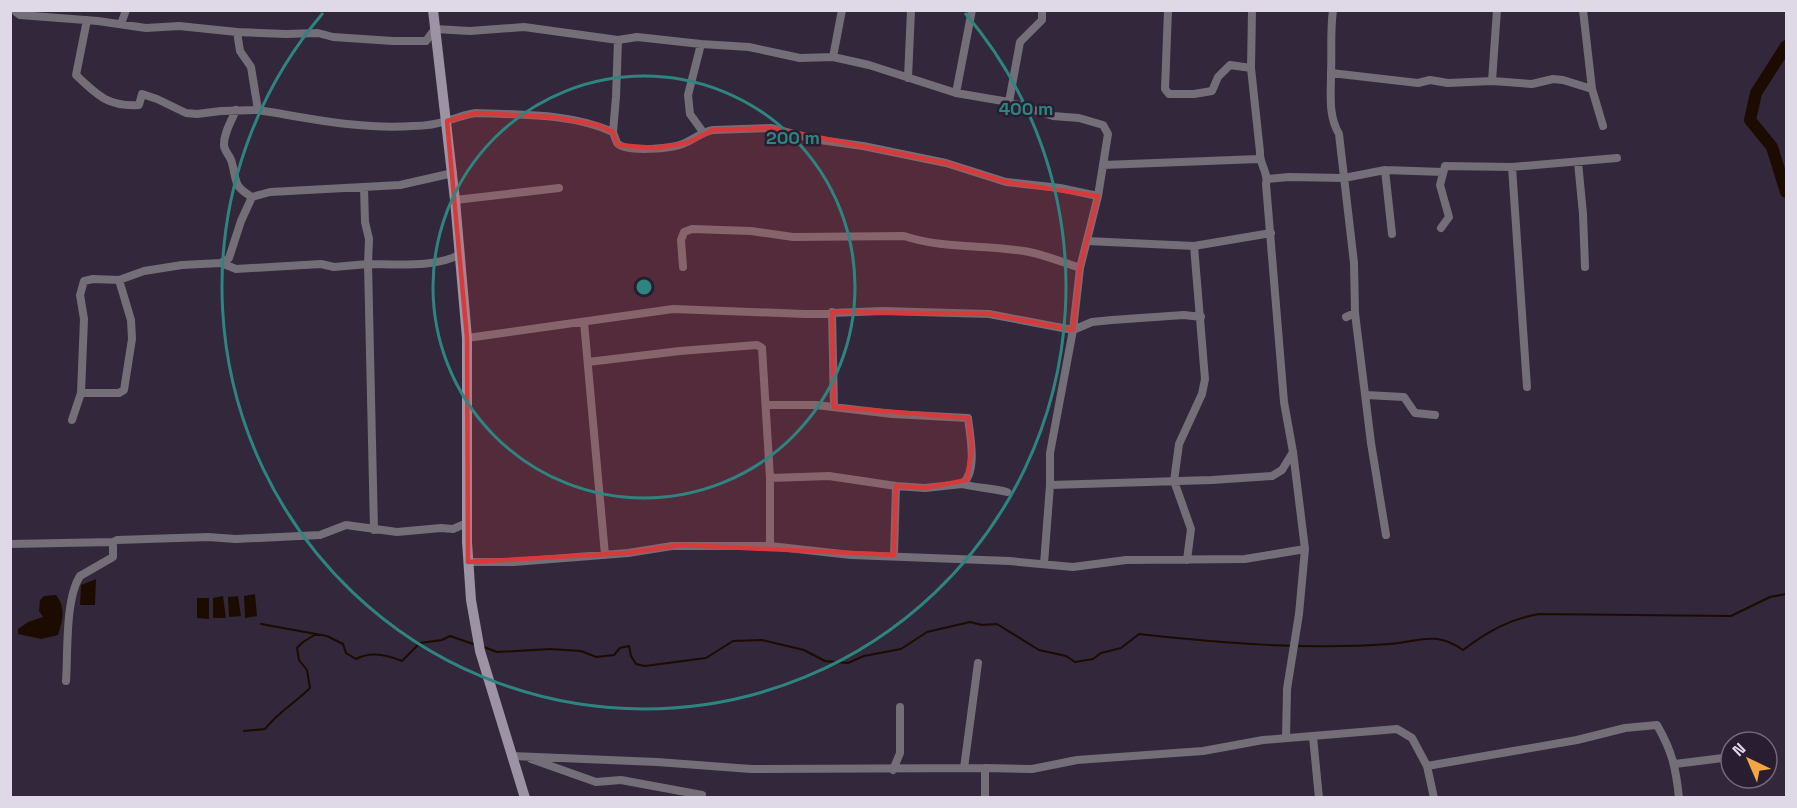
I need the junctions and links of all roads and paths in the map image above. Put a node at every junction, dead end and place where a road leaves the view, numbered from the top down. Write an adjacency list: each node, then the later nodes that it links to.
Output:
1 (17, 10): 13 (street)
2 (126, 10): 14 (street)
3 (433, 10): 15 (main road)
4 (843, 10): 19 (street)
5 (911, 10): 22 (street)
6 (972, 10): 25 (street)
7 (1042, 10): 26 (street)
8 (1251, 10): 20 (street)
9 (1333, 10): 21 (street)
10 (1497, 10): 23 (street)
11 (1582, 10): 24 (street)
12 (1168, 11): 20 (street)
13 (87, 20): 14 (street); 27 (street)
14 (121, 24): 16 (street)
15 (435, 29): 16 (street); 17 (street); 29 (main road)
16 (237, 32): 28 (street)
17 (618, 40): 18 (street); 31 (street)
18 (701, 44): 19 (street); 32 (street)
19 (833, 57): 22 (street)
20 (1251, 68): 34 (street)
21 (1331, 73): 23 (street); 41 (street)
22 (908, 78): 25 (street)
23 (1492, 81): 24 (street)
24 (1592, 89): 30 (street)
25 (956, 93): 26 (street)
26 (1009, 102): 36 (street)
27 (237, 110): 28 (street); 46 (street)
28 (258, 111): 29 (street)
29 (447, 121): 31 (street); 40 (main road)
30 (1603, 126)
31 (613, 132): 32 (street)
32 (703, 132): 45 (street)
33 (1617, 158): 35 (street)
34 (1259, 159): 36 (street); 42 (street)
35 (1578, 162): 37 (street); 57 (street)
36 (1103, 165): 45 (street)
37 (1512, 166): 39 (street); 68 (street)
38 (1385, 170): 39 (street); 41 (street); 50 (street)
39 (1443, 172): 48 (street)
40 (453, 173): 43 (street); 47 (main road)
41 (1344, 178): 42 (street); 61 (street)
42 (1267, 179): 49 (street)
43 (364, 187): 46 (street); 55 (street)
44 (559, 188): 47 (street)
45 (1098, 196): 51 (street)
46 (252, 197): 54 (street)
47 (455, 200): 53 (main road)
48 (1441, 228)
49 (1271, 233): 52 (street); 75 (street)
50 (1392, 234)
51 (1087, 241): 52 (street); 58 (street)
52 (1194, 246): 63 (street)
53 (460, 254): 55 (street); 66 (main road)
54 (221, 263): 55 (street); 59 (street)
55 (368, 264): 84 (street)
56 (683, 267): 58 (street)
57 (1585, 267)
58 (1080, 268): 65 (street)
59 (119, 280): 69 (street); 69 (street)
60 (832, 312): 64 (street); 65 (street); 72 (street)
61 (1355, 313): 62 (street); 70 (street)
62 (1346, 316)
63 (1201, 317): 65 (street); 77 (street)
64 (584, 322): 66 (street); 67 (street)
65 (1073, 330): 79 (street)
66 (467, 338): 82 (main road)
67 (588, 362): 71 (street); 91 (street)
68 (1527, 387)
69 (81, 393): 74 (street)
70 (1366, 394): 73 (street); 85 (street)
71 (767, 405): 72 (street); 76 (street)
72 (834, 407): 78 (street)
73 (1435, 415)
74 (72, 420)
75 (1293, 452): 77 (street); 90 (street)
76 (770, 478): 80 (street); 89 (street)
77 (1174, 481): 79 (street); 93 (street)
78 (962, 484): 80 (street); 81 (street)
79 (1050, 485): 95 (street)
80 (896, 486): 92 (street)
81 (1007, 492)
82 (467, 523): 83 (street); 87 (main road)
83 (453, 529): 84 (street); 87 (street)
84 (374, 530): 86 (street)
85 (1386, 535)
86 (113, 542): 88 (street); 97 (street)
87 (467, 542): 94 (main road)
88 (10, 544)
89 (770, 546): 91 (street); 92 (street)
90 (1305, 549): 93 (street); 100 (street)
91 (605, 555): 94 (street)
92 (894, 555): 95 (street)
93 (1187, 560): 95 (street)
94 (468, 562): 101 (main road)
95 (1044, 564)
96 (978, 663): 106 (street)
97 (66, 681)
98 (900, 707): 108 (street)
99 (1313, 737): 100 (street); 105 (street); 112 (street)
100 (1286, 738): 107 (street)
101 (512, 756): 102 (street); 110 (main road)
102 (524, 757): 108 (street); 109 (street)
103 (1719, 758): 104 (street)
104 (1675, 764): 105 (street); 114 (street)
105 (1427, 766): 113 (street)
106 (964, 768): 107 (street); 108 (street)
107 (985, 768): 111 (street)
108 (893, 770)
109 (702, 795)
110 (525, 798)
111 (985, 798)
112 (1319, 798)
113 (1434, 798)
114 (1679, 798)

